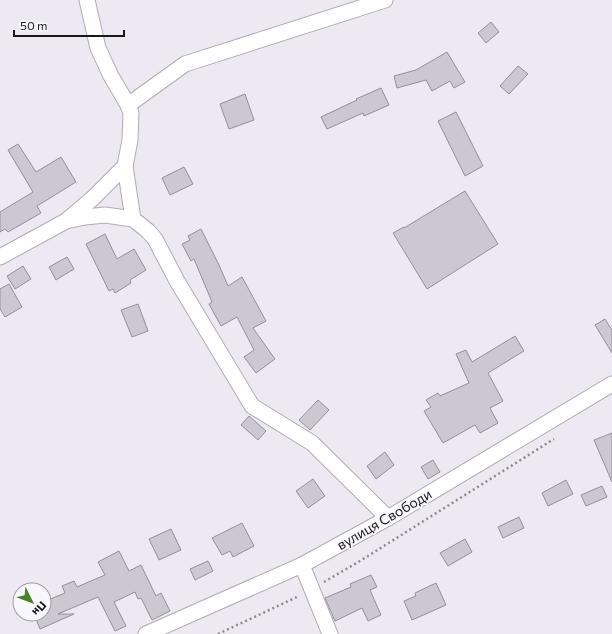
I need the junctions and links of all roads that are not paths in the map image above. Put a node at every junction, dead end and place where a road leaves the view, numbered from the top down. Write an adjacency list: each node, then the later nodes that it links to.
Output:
1 (87, 0): 3 (street)
2 (385, 0): 3 (street)
3 (128, 105): 4 (street)
4 (125, 166): 5 (street); 6 (street)
5 (133, 219): 6 (street); 9 (street)
6 (66, 221): 7 (street)
7 (0, 257)
8 (612, 384): 9 (street, вулиця Свободи)
9 (388, 518): 10 (street, вулиця Свободи)
10 (302, 565): 11 (street, вулиця Свободи); 12 (street)
11 (146, 634)
12 (330, 634)

